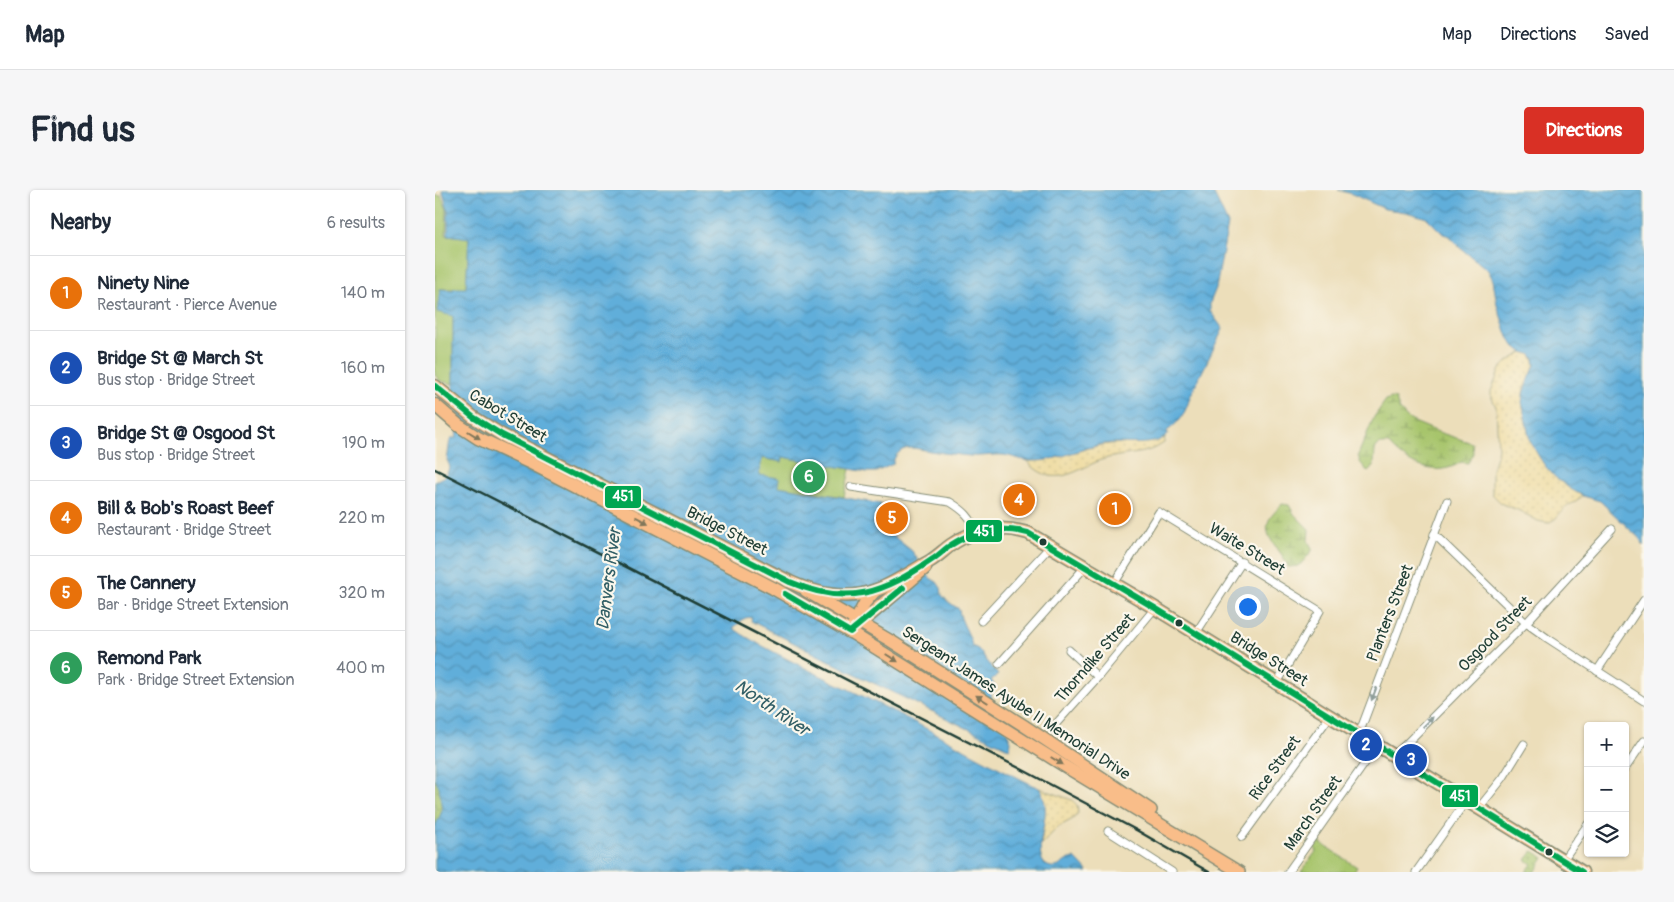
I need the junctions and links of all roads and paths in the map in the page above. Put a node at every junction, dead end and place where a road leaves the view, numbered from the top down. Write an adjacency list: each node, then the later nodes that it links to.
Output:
1 (435, 386): 3 (highway, Cabot Street)
2 (435, 405): 3 (highway, Cabot Street, one-way to 3)
3 (569, 475): 14 (highway, Bridge Street); 21 (highway, Bridge Street, one-way to 21)
4 (851, 487): 7 (street)
5 (1447, 501): 8 (street, Planters Street)
6 (1612, 529): 20 (street, Osgood Street)
7 (976, 533): 9 (highway, Bridge Street); 10 (highway, Bridge Street)
8 (1434, 534): 20 (street); 31 (street, Planters Street, one-way to 31)
9 (1050, 545): 12 (highway, Bridge Street); 18 (street)
10 (931, 560): 15 (highway, Bridge Street); 19 (highway, Bridge Street)
11 (1242, 562): 13 (street, Waite Street); 22 (street); 27 (street, Waite Street)
12 (1087, 566): 13 (highway, Bridge Street); 24 (street)
13 (1115, 584): 17 (highway, Bridge Street)
14 (799, 586): 15 (highway, Bridge Street); 19 (main road, Sergeant James Ayube II Memorial Drive)
15 (877, 590): 19 (main road, Bridge Street)
16 (1644, 600): 25 (street)
17 (1155, 608): 22 (highway, Bridge Street); 26 (street, Thorndike Street)
18 (981, 621)
19 (858, 622): 21 (highway, Bridge Street); 42 (main road, Sergeant James Ayube II Memorial Drive, one-way to 19)
20 (1526, 623): 25 (street); 35 (street, Osgood Street, one-way to 20)
21 (850, 632): 42 (main road, Sergeant James Ayube II Memorial Drive, one-way to 42)
22 (1196, 633): 27 (highway, Bridge Street)
23 (1069, 650): 26 (street)
24 (999, 664)
25 (1597, 671): 28 (street)
26 (1098, 677): 30 (street, Thorndike Street)
27 (1277, 683): 29 (highway, Bridge Street)
28 (1644, 701)
29 (1330, 716): 31 (highway, Bridge Street); 41 (street, Rice Street)
30 (1054, 726)
31 (1359, 734): 34 (highway, Bridge Street)
32 (1644, 741): 36 (street)
33 (1525, 744): 38 (street)
34 (1377, 746): 35 (highway, Bridge Street); 47 (street, March Street)
35 (1394, 756): 37 (highway, Bridge Street)
36 (1626, 767)
37 (1466, 801): 38 (highway, Bridge Street); 48 (street)
38 (1478, 809): 43 (highway, Bridge Street)
39 (1584, 830): 43 (street)
40 (1109, 831): 45 (street)
41 (1242, 837)
42 (1211, 854): 46 (main road, Sergeant James Ayube II Memorial Drive)
43 (1563, 860): 44 (highway, Bridge Street)
44 (1579, 871)
45 (1172, 872)
46 (1239, 872)
47 (1289, 872)
48 (1416, 872)

